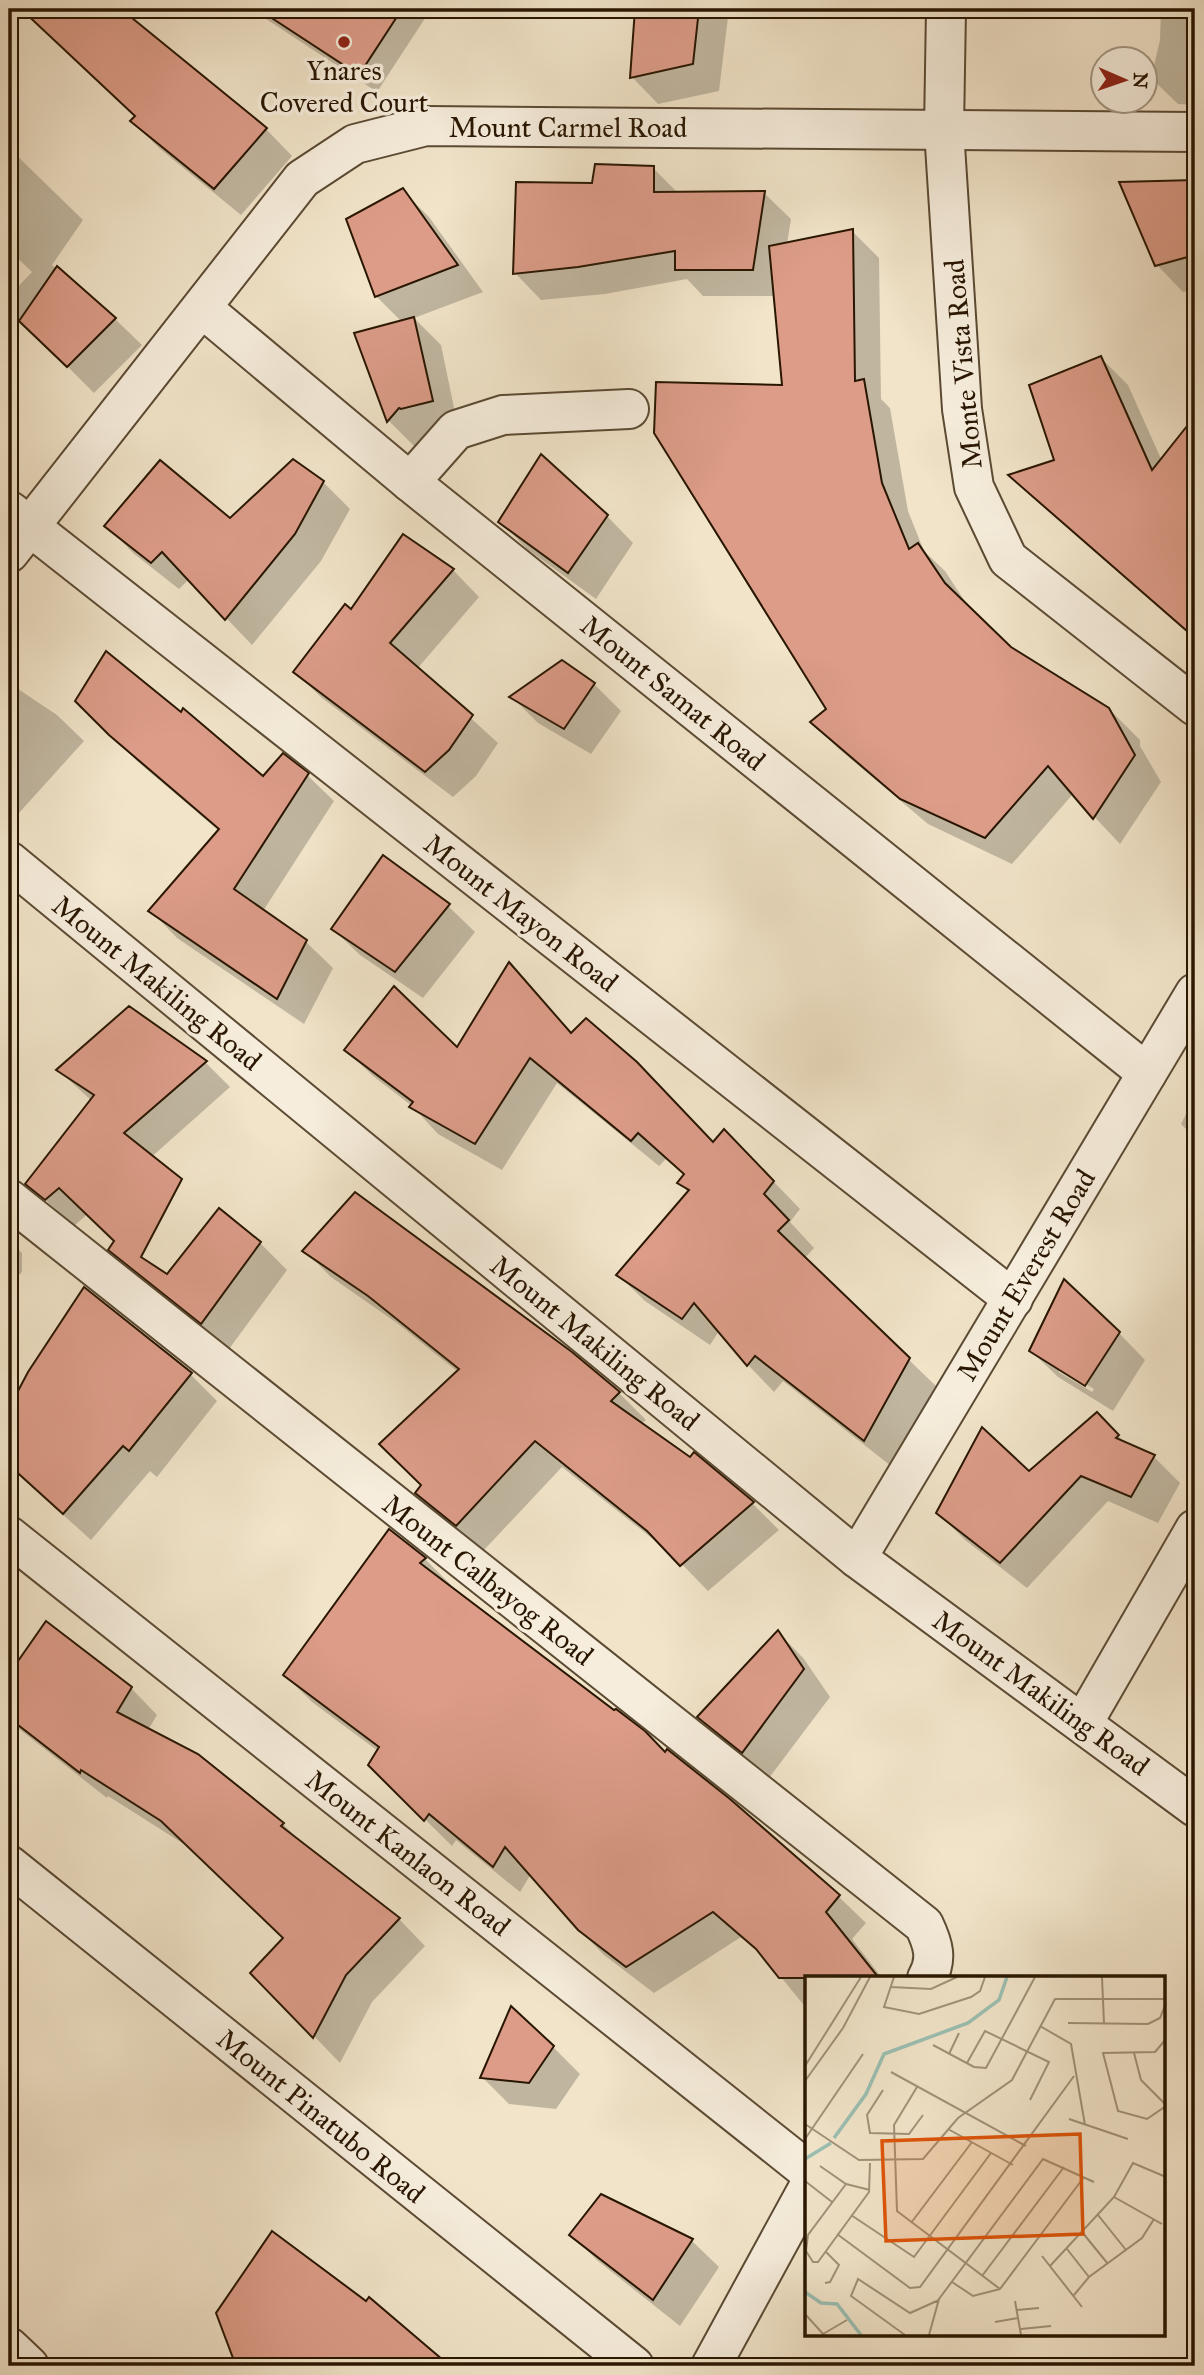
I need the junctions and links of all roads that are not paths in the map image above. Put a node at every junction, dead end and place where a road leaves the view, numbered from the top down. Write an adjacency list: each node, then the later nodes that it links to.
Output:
1 (946, 9): 2 (street, Monte Vista Road)
2 (944, 130): 3 (street, Mount Carmel Road); 4 (street, Mount Carmel Road); 8 (street, Monte Vista Road)
3 (1195, 132)
4 (202, 307): 6 (street, Mount Samat Road); 7 (street, Mount Carmel Road)
5 (629, 409): 6 (street)
6 (410, 482): 11 (street, Mount Samat Road)
7 (16, 530): 13 (street, Mount Mayon Road)
8 (1195, 706)
9 (9, 861): 16 (street, Mount Makiling Road)
10 (1195, 993): 11 (street, Mount Everest Road)
11 (1147, 1073): 13 (street, Mount Everest Road)
12 (9, 1199): 20 (street, Mount Calbayog Road)
13 (1013, 1299): 16 (street, Mount Everest Road)
14 (1195, 1529): 17 (street)
15 (9, 1536): 21 (street, Mount Kanlaon Road)
16 (857, 1558): 17 (street, Mount Makiling Road)
17 (1083, 1723): 18 (street, Mount Makiling Road)
18 (1195, 1807)
19 (9, 1865): 23 (street, Mount Pinatubo Road)
20 (929, 1976)
21 (805, 2168)
22 (805, 2194): 24 (street)
23 (634, 2366)
24 (711, 2366)

